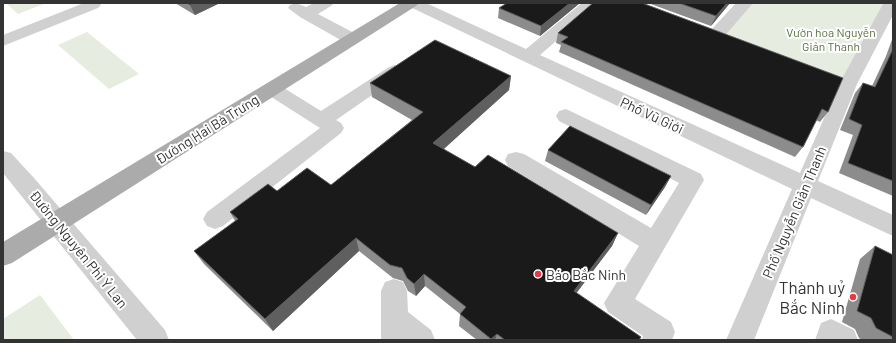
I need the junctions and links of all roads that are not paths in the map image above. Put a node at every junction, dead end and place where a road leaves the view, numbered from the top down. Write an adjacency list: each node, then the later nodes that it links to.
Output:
1 (326, 3): 8 (street)
2 (412, 3): 8 (main road, Đường Hai Bà Trưng); 10 (street, Phố Vũ Giới)
3 (592, 3): 10 (street)
4 (745, 3): 7 (street)
5 (891, 4): 17 (street, Phố Nguyễn Giản Thanh)
6 (93, 5): 9 (street)
7 (717, 34)
8 (352, 39): 12 (main road, Đường Hai Bà Trưng)
9 (3, 41)
10 (527, 58): 17 (street, Phố Vũ Giới)
11 (411, 61): 14 (street)
12 (272, 89): 14 (street); 19 (main road, Đường Hai Bà Trưng)
13 (566, 116): 21 (street)
14 (322, 120): 18 (street)
15 (3, 159): 19 (street, Đường Nguyên Phi Ỷ Lan)
16 (516, 160): 21 (street)
17 (805, 186): 20 (street, Phố Vũ Giới); 28 (street, Phố Nguyễn Giản Thanh)
18 (215, 219)
19 (56, 222): 22 (main road, Đường Hai Bà Trưng); 25 (street, Đường Nguyên Phi Ỷ Lan)
20 (893, 226)
21 (655, 243): 27 (street)
22 (3, 255)
23 (394, 291): 24 (street)
24 (395, 330): 26 (street)
25 (155, 340)
26 (421, 340)
27 (656, 340)
28 (740, 340)
29 (829, 340): 30 (street)
30 (844, 340)

